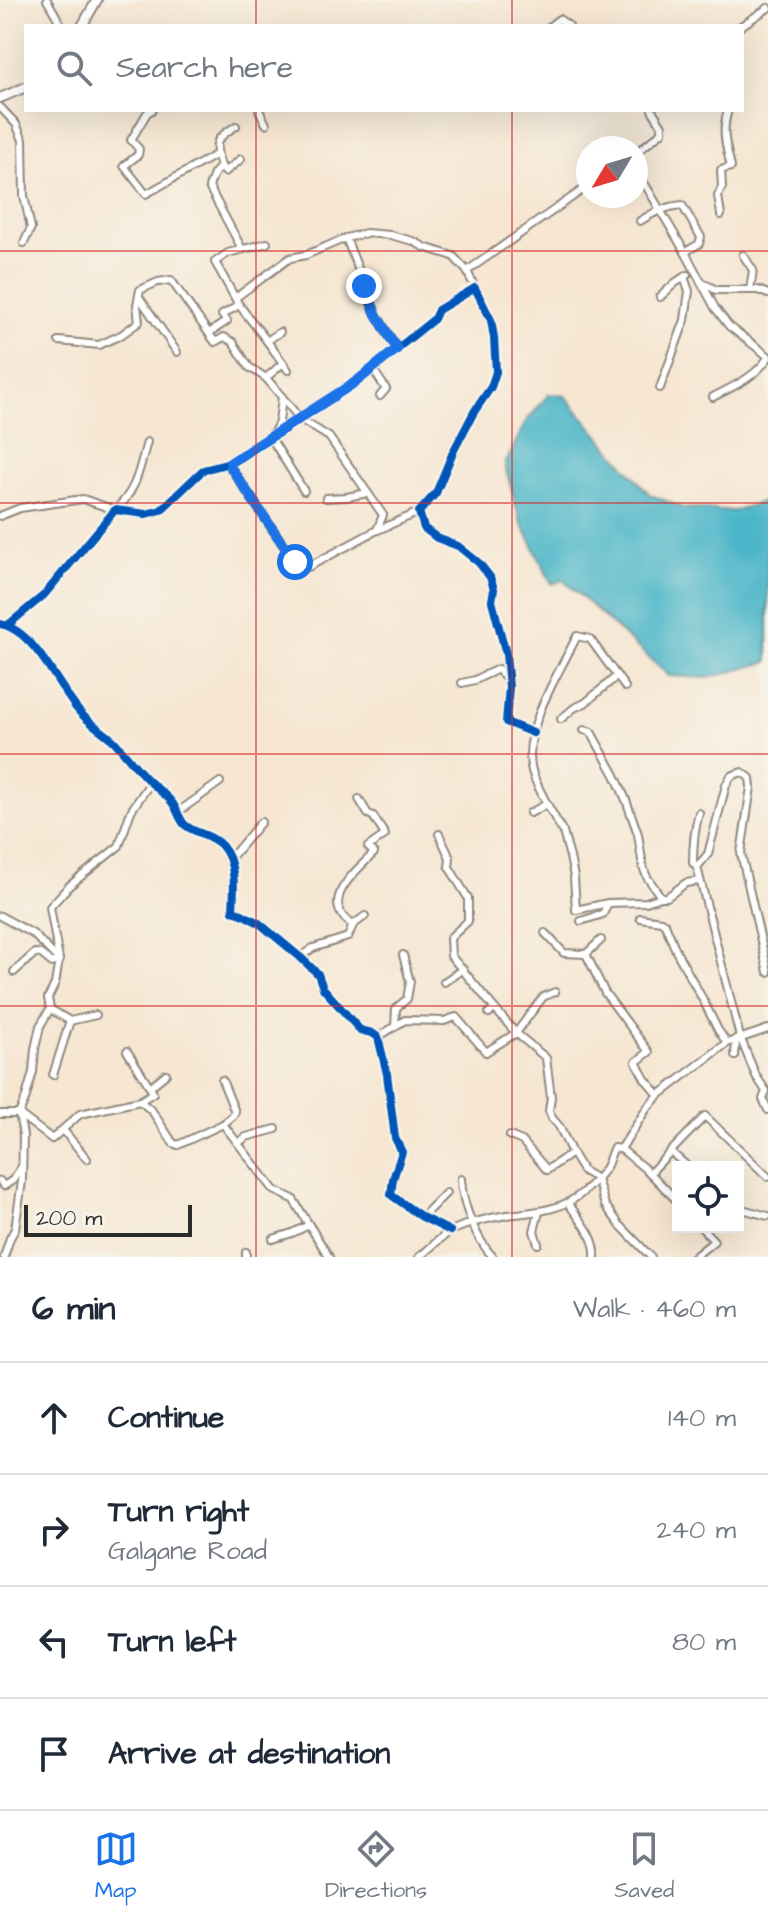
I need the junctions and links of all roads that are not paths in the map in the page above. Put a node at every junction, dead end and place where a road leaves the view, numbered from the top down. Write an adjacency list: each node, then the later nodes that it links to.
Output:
1 (47, 0): 4 (street)
2 (97, 0): 5 (street)
3 (768, 8): 6 (street)
4 (61, 24)
5 (83, 24)
6 (744, 24)
7 (24, 88): 8 (street)
8 (0, 98)
9 (0, 107): 26 (street)
10 (149, 112): 17 (street)
11 (260, 112): 14 (street)
12 (653, 112): 16 (street)
13 (727, 112): 23 (street)
14 (266, 124)
15 (236, 126): 17 (street)
16 (648, 143)
17 (217, 154): 19 (street)
18 (241, 159): 19 (street)
19 (221, 166): 28 (street)
20 (648, 189): 22 (street)
21 (576, 194): 31 (street)
22 (661, 211): 24 (street); 29 (street); 29 (street)
23 (721, 215)
24 (640, 221)
25 (346, 238): 31 (street); 40 (street); 46 (street)
26 (24, 243)
27 (267, 243): 28 (street)
28 (242, 249): 40 (street)
29 (685, 252): 32 (street)
30 (743, 255): 36 (street)
31 (467, 271): 35 (street)
32 (694, 272): 33 (street); 34 (street)
33 (684, 277): 39 (street); 52 (street)
34 (701, 282): 36 (street); 49 (street)
35 (475, 288): 46 (street); 48 (street); 64 (street)
36 (750, 290): 37 (street)
37 (768, 294)
38 (139, 297): 43 (street); 44 (street); 47 (street)
39 (660, 297)
40 (235, 298): 41 (street)
41 (239, 305): 43 (street); 45 (street)
42 (280, 332): 45 (street)
43 (209, 333): 51 (street)
44 (59, 341)
45 (267, 341): 51 (street)
46 (397, 349): 50 (street)
47 (177, 352)
48 (495, 357)
49 (768, 357): 55 (street)
50 (372, 368): 53 (street); 56 (street)
51 (266, 378): 54 (street)
52 (660, 388)
53 (380, 396)
54 (282, 397): 56 (street); 57 (street)
55 (713, 397)
56 (300, 419): 57 (street); 61 (street)
57 (271, 438): 59 (street); 60 (street)
58 (147, 442): 63 (street)
59 (230, 463): 63 (street); 67 (street)
60 (304, 491)
61 (367, 493): 62 (street); 66 (street)
62 (326, 498)
63 (115, 510): 65 (street); 69 (street)
64 (419, 512): 66 (street); 70 (street)
65 (0, 516)
66 (377, 530): 68 (street)
67 (295, 562)
68 (308, 567)
69 (4, 625): 77 (street)
70 (508, 676): 72 (street); 76 (street)
71 (617, 676): 73 (street); 74 (street); 76 (street)
72 (462, 683)
73 (625, 687)
74 (561, 719)
75 (584, 730): 89 (street)
76 (533, 733): 80 (street)
77 (146, 778): 81 (street); 101 (street)
78 (220, 782): 81 (street)
79 (359, 799): 95 (street)
80 (547, 804): 82 (street); 90 (street)
81 (178, 812): 86 (street)
82 (530, 813)
83 (699, 813): 87 (street)
84 (261, 822): 86 (street)
85 (439, 834): 102 (street)
86 (229, 860): 100 (street)
87 (697, 867): 88 (street); 104 (street)
88 (700, 881): 89 (street); 114 (street)
89 (661, 897): 90 (street)
90 (608, 903): 94 (street)
91 (0, 916): 101 (street)
92 (365, 916): 95 (street)
93 (640, 918): 115 (street)
94 (581, 921)
95 (353, 925): 100 (street)
96 (545, 933): 98 (street)
97 (601, 940): 98 (street)
98 (586, 954): 122 (street)
99 (403, 955): 110 (street)
100 (300, 957): 113 (street)
101 (59, 960): 103 (street); 107 (street)
102 (463, 969): 105 (street); 112 (street)
103 (14, 972)
104 (768, 972)
105 (444, 982)
106 (555, 992): 112 (street)
107 (50, 1009): 109 (street); 126 (street)
108 (96, 1015): 109 (street)
109 (70, 1021): 119 (street)
110 (395, 1027): 112 (street); 113 (street)
111 (768, 1029): 114 (street)
112 (516, 1033): 134 (street)
113 (378, 1037): 149 (street)
114 (738, 1038): 115 (street); 117 (street); 124 (street)
115 (727, 1043): 122 (street)
116 (127, 1051): 121 (street)
117 (735, 1056)
118 (166, 1074): 121 (street)
119 (53, 1075)
120 (222, 1080): 127 (street)
121 (150, 1087): 123 (street)
122 (659, 1095): 132 (street)
123 (140, 1101): 127 (street); 129 (street)
124 (768, 1110)
125 (0, 1114): 126 (street)
126 (19, 1114): 129 (street); 137 (street)
127 (223, 1124): 131 (street)
128 (276, 1129): 131 (street)
129 (63, 1130): 135 (street)
130 (510, 1136): 134 (street)
131 (238, 1143): 151 (street)
132 (621, 1149): 138 (street); 141 (street)
133 (671, 1152): 136 (street); 138 (street); 139 (street)
134 (572, 1153): 141 (street)
135 (87, 1159)
136 (681, 1161)
137 (22, 1166): 142 (street); 157 (street)
138 (650, 1173): 144 (street)
139 (768, 1177)
140 (461, 1179): 150 (street)
141 (597, 1179): 145 (street); 163 (street)
142 (0, 1181)
143 (446, 1193): 149 (street)
144 (672, 1196)
145 (568, 1203): 147 (street); 162 (street)
146 (744, 1210): 148 (street)
147 (539, 1212): 150 (street); 155 (street)
148 (768, 1216)
149 (422, 1217): 152 (street)
150 (473, 1223): 152 (street); 161 (street)
151 (309, 1225): 154 (street); 158 (street)
152 (450, 1231): 156 (street)
153 (707, 1233): 164 (street)
154 (273, 1239)
155 (538, 1244)
156 (427, 1251): 159 (street); 160 (street)
157 (4, 1257)
158 (329, 1257)
159 (419, 1257)
160 (434, 1257)
161 (492, 1257)
162 (595, 1257)
163 (651, 1257)
164 (694, 1257)

